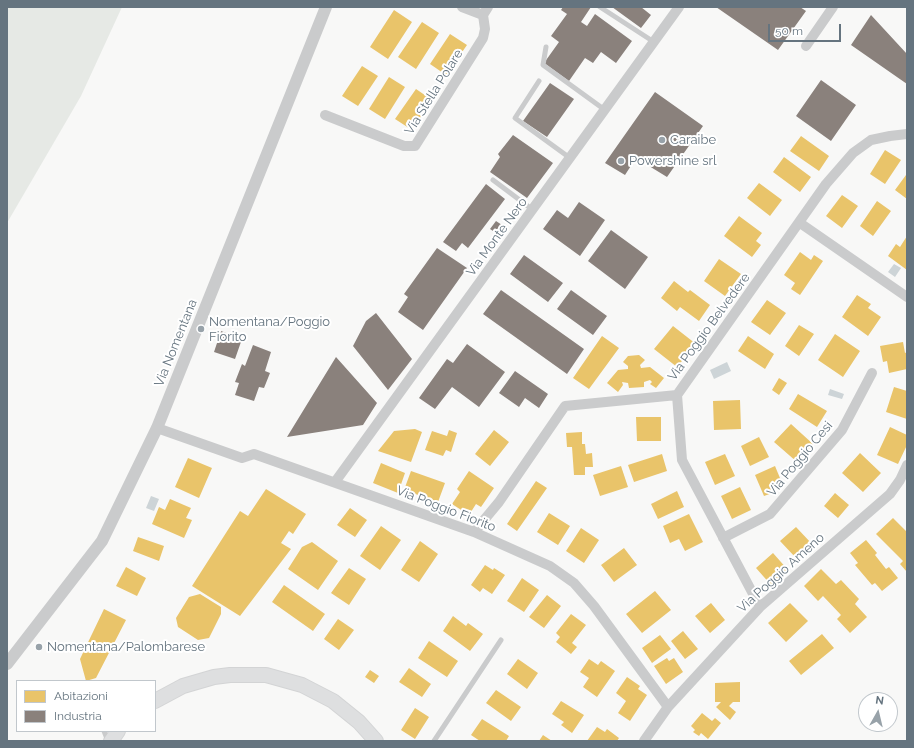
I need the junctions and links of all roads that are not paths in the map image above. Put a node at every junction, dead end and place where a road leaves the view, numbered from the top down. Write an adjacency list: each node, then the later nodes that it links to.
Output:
1 (326, 7): 21 (street, Via Nomentana)
2 (462, 7): 6 (street)
3 (600, 7): 7 (lane)
4 (833, 7): 8 (street)
5 (676, 8): 7 (street, Via Monte Nero)
6 (486, 11): 12 (street, Via Stella Polare)
7 (654, 42): 11 (street, Via Monte Nero)
8 (806, 46)
9 (546, 47): 11 (lane)
10 (539, 81): 14 (lane)
11 (605, 110): 14 (street, Via Monte Nero)
12 (325, 115)
13 (907, 134): 17 (street, Via Poggio Belvedere)
14 (570, 158): 16 (street, Via Monte Nero)
15 (493, 180): 16 (lane)
16 (533, 210): 23 (street, Via Monte Nero)
17 (800, 223): 18 (street); 20 (street, Via Poggio Belvedere)
18 (907, 297)
19 (872, 372): 25 (street, Via Poggio Cesi)
20 (677, 395): 24 (street); 25 (street, Via Poggio Belvedere)
21 (157, 428): 23 (street, Via Poggio Fiorito); 27 (street, Via Nomentana)
22 (907, 465): 26 (street, Via Poggio Ameno)
23 (335, 482): 24 (street, Via Poggio Fiorito)
24 (474, 532): 32 (street, Via Poggio Fiorito)
25 (723, 538): 26 (street, Via Poggio Belvedere)
26 (760, 607): 32 (street, Via Poggio Ameno)
27 (34, 630): 29 (street); 30 (street, Via Nomentana)
28 (502, 640): 37 (lane)
29 (7, 658)
30 (7, 664)
31 (156, 700): 36 (main road)
32 (668, 707): 38 (street, Via Poggio Ameno)
33 (105, 732): 35 (lane)
34 (117, 732): 35 (main road)
35 (110, 741)
36 (376, 741)
37 (434, 741)
38 (644, 741)

